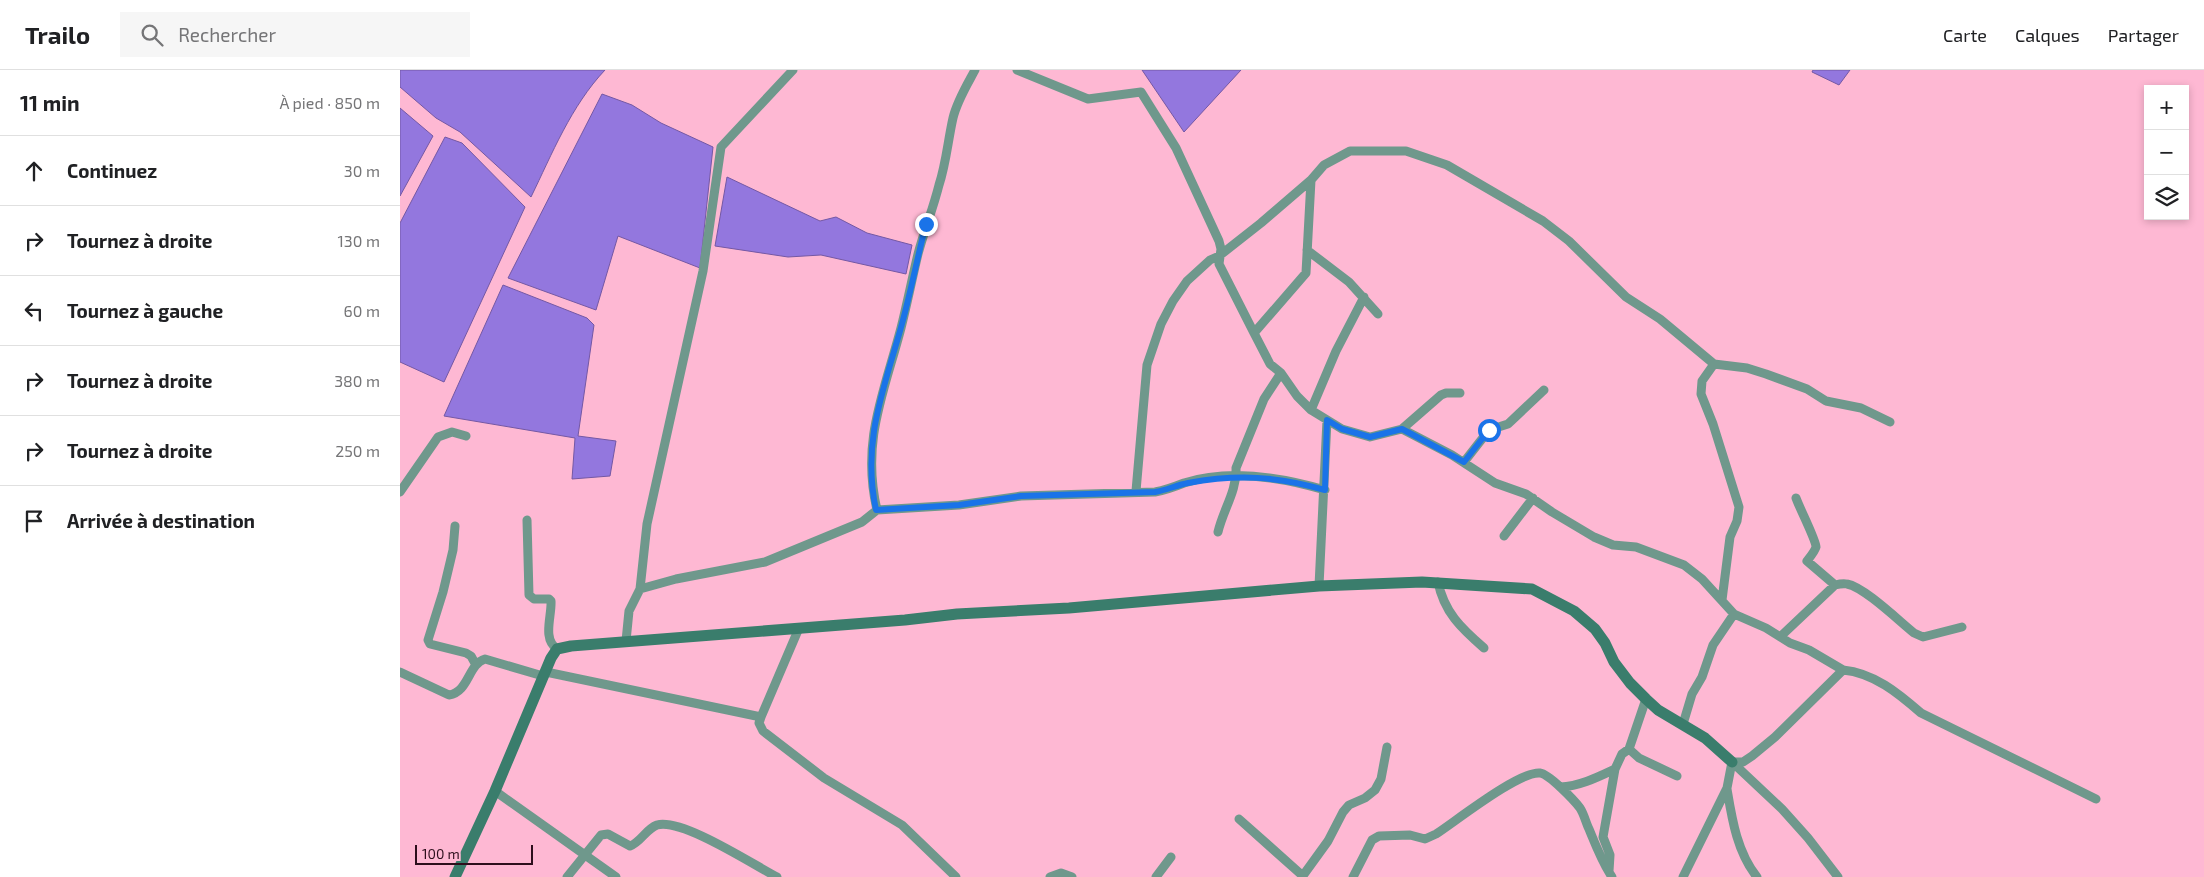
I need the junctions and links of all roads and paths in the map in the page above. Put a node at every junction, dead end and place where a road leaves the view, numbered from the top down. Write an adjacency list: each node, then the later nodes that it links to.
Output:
1 (793, 70): 34 (street)
2 (975, 70): 26 (street)
3 (1017, 70): 6 (street)
4 (1311, 180): 5 (street); 6 (street); 10 (street)
5 (1307, 250): 7 (street); 9 (street)
6 (1219, 256): 9 (street); 22 (street)
7 (1364, 297): 8 (street); 14 (street)
8 (1378, 314)
9 (1254, 334): 11 (street)
10 (1714, 364): 16 (street); 35 (street)
11 (1281, 373): 14 (street); 20 (street)
12 (1544, 390): 19 (street)
13 (1460, 393): 17 (street)
14 (1311, 410): 15 (street)
15 (1327, 420): 17 (street); 21 (street)
16 (1890, 422)
17 (1402, 429): 19 (street)
18 (466, 436): 23 (street)
19 (1464, 462): 24 (street)
20 (1236, 477): 21 (street); 22 (street); 29 (street)
21 (1325, 490): 33 (street)
22 (1136, 491): 26 (street)
23 (400, 492)
24 (1533, 498): 30 (street); 35 (street)
25 (1796, 498): 32 (street)
26 (876, 510): 34 (street)
27 (527, 520): 42 (street)
28 (455, 526): 43 (street)
29 (1218, 532)
30 (1504, 536)
31 (1438, 582): 33 (street); 41 (street); 47 (street)
32 (1835, 585): 37 (street); 39 (street)
33 (1319, 586): 38 (street)
34 (640, 588): 40 (street)
35 (1722, 600): 36 (street)
36 (1734, 614): 39 (street); 49 (street)
37 (1962, 626)
38 (799, 628): 40 (street); 48 (street)
39 (1781, 636): 44 (street)
40 (626, 641): 42 (street)
41 (1484, 648)
42 (557, 649): 46 (street)
43 (476, 665): 45 (street); 46 (street)
44 (1843, 670): 52 (street); 58 (street)
45 (400, 672)
46 (544, 674): 48 (street); 57 (street)
47 (1646, 699): 49 (street); 51 (street)
48 (761, 717): 67 (street)
49 (1683, 724): 52 (street)
50 (1388, 747): 71 (street)
51 (1629, 749): 53 (street); 54 (street)
52 (1732, 762): 56 (street); 75 (street)
53 (1615, 769): 55 (street); 62 (street)
54 (1676, 776)
55 (1560, 787): 62 (street); 72 (street)
56 (1727, 788): 73 (street); 74 (street)
57 (495, 792): 60 (street); 63 (street)
58 (2096, 800)
59 (1239, 819): 71 (street)
60 (584, 854): 64 (street); 65 (street); 66 (street)
61 (1171, 857): 70 (street)
62 (1611, 874)
63 (455, 877)
64 (568, 877)
65 (616, 877)
66 (777, 877)
67 (956, 877)
68 (1050, 877): 69 (street)
69 (1072, 877)
70 (1156, 877)
71 (1302, 877)
72 (1353, 877)
73 (1683, 877)
74 (1757, 877)
75 (1838, 877)

